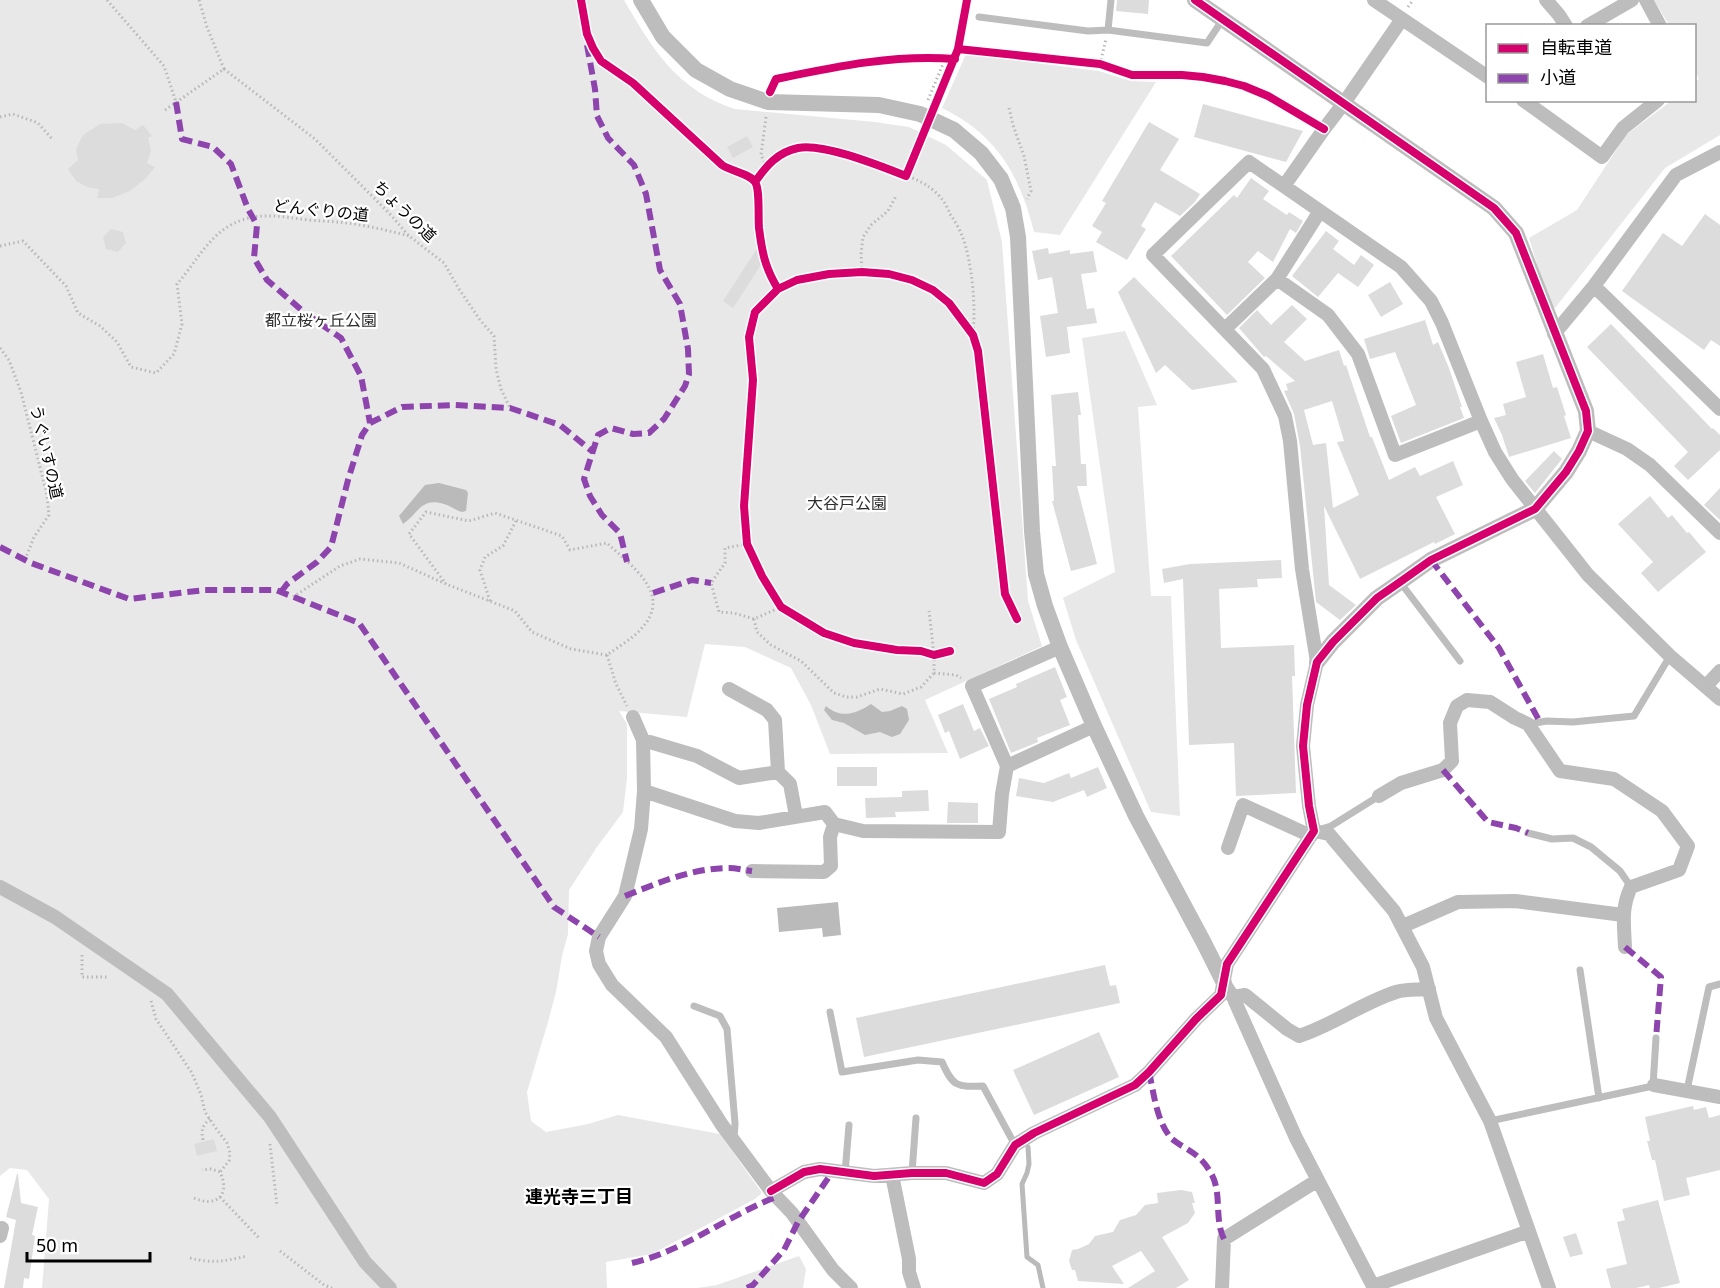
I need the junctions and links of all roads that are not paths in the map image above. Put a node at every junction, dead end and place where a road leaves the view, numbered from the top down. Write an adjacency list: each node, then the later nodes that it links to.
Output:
1 (641, 0): 32 (street)
2 (1111, 0): 14 (lane)
3 (1195, 0): 9 (street)
4 (1374, 0): 10 (street)
5 (1546, 0): 11 (street)
6 (1632, 0): 12 (street)
7 (1646, 0): 13 (street)
8 (979, 17): 14 (lane)
9 (1223, 19): 14 (lane); 18 (street)
10 (1402, 19): 15 (street); 18 (street)
11 (1565, 24)
12 (1590, 24)
13 (1659, 24)
14 (1108, 30)
15 (1486, 76)
16 (1526, 102): 17 (street)
17 (1656, 102)
18 (1344, 103): 20 (street); 25 (street)
19 (1720, 153): 23 (street)
20 (1284, 186): 21 (street); 24 (street)
21 (1320, 211): 22 (street); 27 (street)
22 (1277, 279): 24 (street); 27 (street)
23 (1594, 286): 25 (street); 26 (street)
24 (1225, 329): 35 (street)
25 (1554, 333): 28 (street)
26 (1720, 410)
27 (1481, 421): 29 (street)
28 (1588, 431): 29 (street); 30 (street)
29 (1535, 509): 31 (street); 33 (street)
30 (1720, 533)
31 (1400, 582): 34 (lane); 35 (street)
32 (1060, 647): 42 (street); 44 (street)
33 (1670, 656): 37 (street); 41 (lane)
34 (1461, 661)
35 (1317, 662): 50 (street)
36 (1720, 671): 37 (street)
37 (1706, 686): 39 (street)
38 (729, 689): 45 (street)
39 (1720, 699)
40 (633, 717): 43 (street)
41 (1528, 724): 47 (street); 55 (street)
42 (1094, 726): 44 (street); 62 (street)
43 (643, 740): 45 (street); 46 (street)
44 (1007, 766): 49 (street)
45 (778, 772): 48 (street)
46 (644, 791): 48 (street); 73 (street)
47 (1379, 796): 50 (lane)
48 (796, 816): 49 (street)
49 (834, 824): 53 (street)
50 (1313, 833): 52 (street); 57 (street); 62 (street)
51 (1528, 833): 55 (lane)
52 (1228, 848)
53 (752, 871)
54 (0, 886): 82 (street)
55 (1631, 887): 56 (street)
56 (1623, 915): 57 (street); 58 (street)
57 (1403, 926): 61 (street)
58 (1625, 947)
59 (1580, 970): 69 (lane)
60 (1720, 984): 67 (lane)
61 (1429, 989): 62 (street); 71 (street)
62 (1228, 990): 74 (street); 78 (street)
63 (694, 1006): 73 (lane)
64 (830, 1012): 74 (lane)
65 (1656, 1038): 66 (lane)
66 (1654, 1085): 67 (street); 69 (lane)
67 (1687, 1090): 68 (street)
68 (1720, 1096)
69 (1599, 1098): 71 (lane)
70 (916, 1118): 76 (lane)
71 (1490, 1120): 80 (street)
72 (849, 1125): 75 (lane)
73 (734, 1139): 79 (street)
74 (1016, 1145): 76 (street)
75 (845, 1173): 77 (street); 79 (street)
76 (912, 1173): 77 (street)
77 (892, 1175): 84 (street)
78 (1318, 1180): 81 (street); 85 (street)
79 (771, 1191): 83 (street)
80 (1529, 1231): 81 (street); 86 (street)
81 (1374, 1287)
82 (390, 1288)
83 (850, 1288)
84 (914, 1288)
85 (1222, 1288)
86 (1549, 1288)

